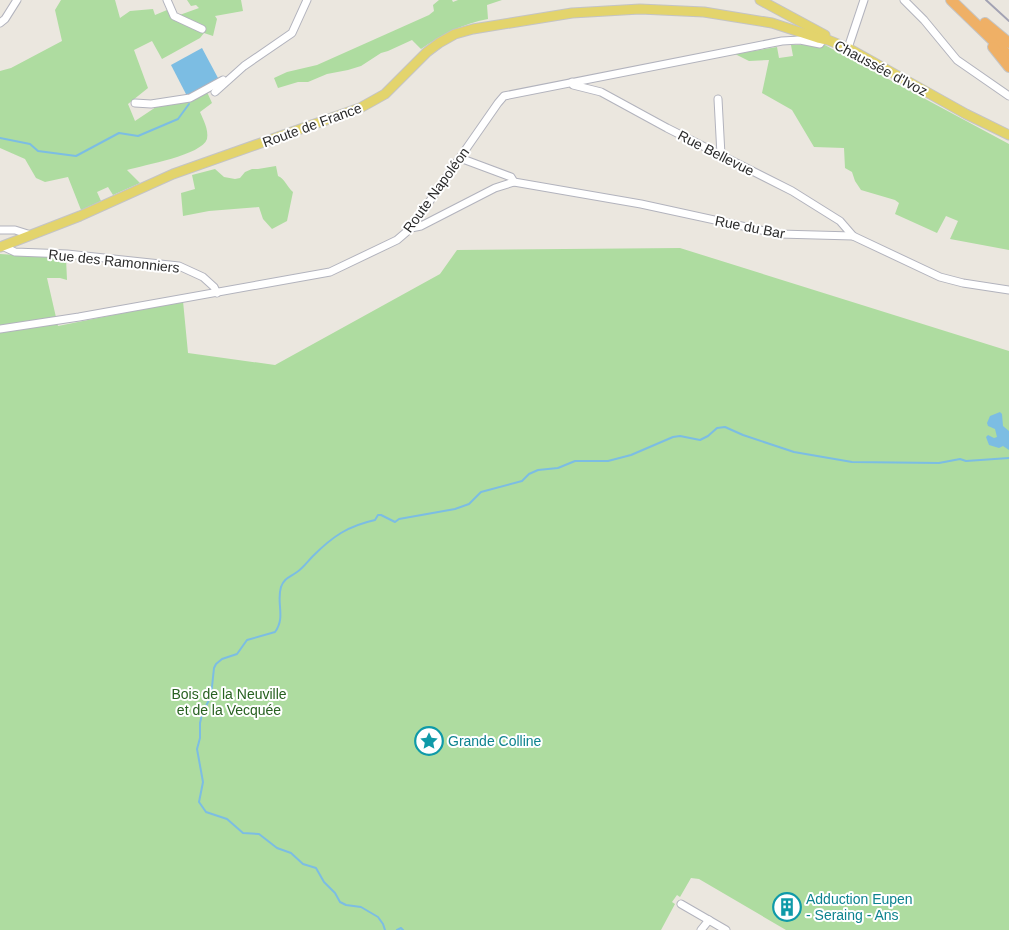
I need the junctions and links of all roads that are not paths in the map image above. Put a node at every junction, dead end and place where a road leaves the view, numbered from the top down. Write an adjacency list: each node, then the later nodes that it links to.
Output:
1 (17, 0): 10 (street)
2 (167, 0): 11 (street)
3 (307, 0): 18 (street)
4 (760, 0): 12 (main road, Chaussée d'Ivoz)
5 (864, 0): 14 (street)
6 (904, 0): 21 (street)
7 (950, 0): 9 (highway)
8 (960, 0): 9 (highway)
9 (975, 19): 13 (highway); 15 (highway); 16 (highway); 17 (highway)
10 (0, 23)
11 (202, 29)
12 (823, 39): 14 (main road, Chaussée d'Ivoz); 19 (street, Route Napoléon); 30 (main road, Route de France)
13 (1009, 43)
14 (848, 48): 24 (main road, Chaussée d'Ivoz)
15 (1009, 50)
16 (1009, 56)
17 (1009, 67)
18 (232, 75): 20 (street); 23 (street)
19 (572, 82): 25 (street, Rue Bellevue); 26 (street, Route Napoléon)
20 (215, 92)
21 (1009, 96)
22 (718, 99): 25 (street)
23 (135, 103)
24 (1009, 136)
25 (721, 155): 31 (street, Rue Bellevue)
26 (460, 158): 27 (street, Rue du Bar); 28 (street, Route Napoléon)
27 (514, 182): 28 (street, Rue du Bar); 31 (street, Rue du Bar)
28 (411, 228): 34 (street, Route Napoléon)
29 (0, 230): 30 (street)
30 (31, 235): 32 (main road, Route de France)
31 (853, 236): 33 (street, Rue du Bar)
32 (1, 246): 34 (street, Rue des Ramonniers)
33 (1009, 290)
34 (217, 293): 35 (street, Route Napoléon)
35 (0, 329)
36 (681, 904): 37 (street)
37 (709, 920): 38 (street); 39 (street)
38 (701, 930)
39 (726, 930)

